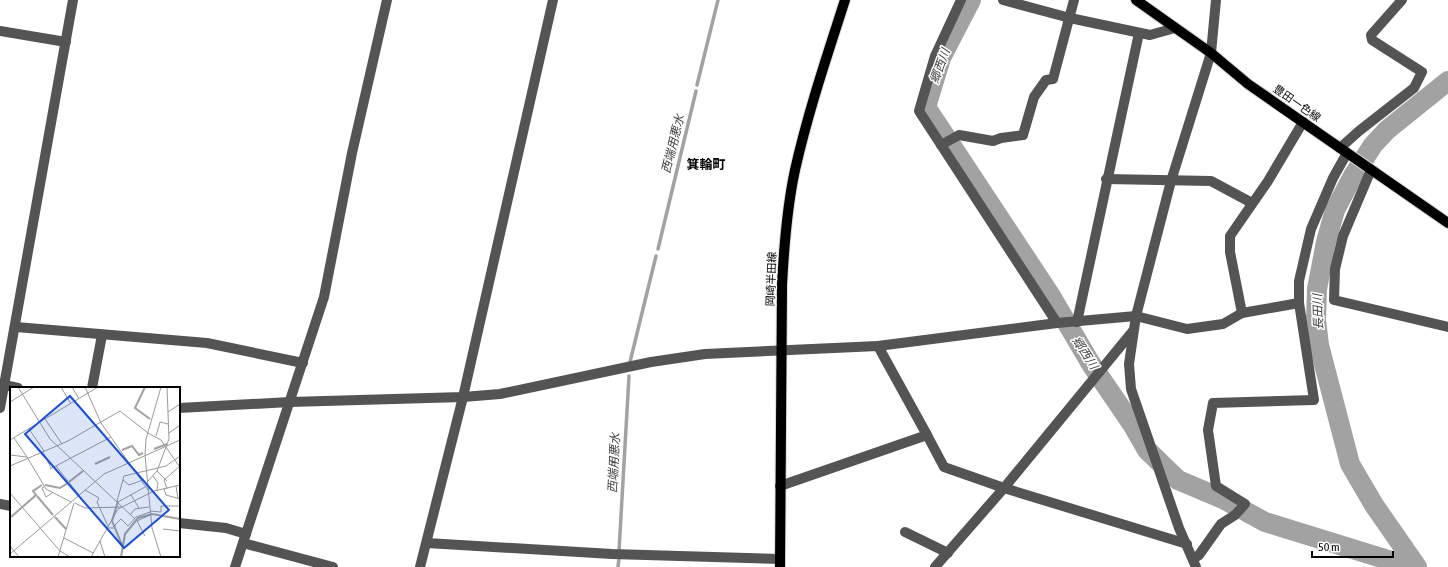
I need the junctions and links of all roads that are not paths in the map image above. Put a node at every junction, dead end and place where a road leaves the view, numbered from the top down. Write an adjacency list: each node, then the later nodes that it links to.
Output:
1 (73, 0): 15 (street)
2 (387, 0): 36 (street)
3 (553, 0): 40 (street)
4 (845, 0): 35 (main road, 岡崎半田線)
5 (961, 0): 18 (street)
6 (1003, 0): 11 (street)
7 (1074, 0): 11 (street)
8 (1216, 0): 16 (street)
9 (1402, 0): 19 (street)
10 (1140, 1): 12 (main road, 豊田一色線)
11 (1070, 18): 14 (street); 18 (street)
12 (1175, 28): 14 (street); 16 (main road, 豊田一色線)
13 (0, 31): 15 (street)
14 (1138, 33): 21 (street)
15 (66, 42): 30 (street)
16 (1211, 53): 17 (main road, 豊田一色線); 22 (street)
17 (1303, 122): 19 (main road, 豊田一色線); 23 (street)
18 (941, 145): 29 (street)
19 (1344, 150): 20 (main road, 豊田一色線); 25 (street)
20 (1371, 170): 24 (main road, 豊田一色線); 31 (street)
21 (1106, 179): 22 (street); 28 (street)
22 (1171, 181): 23 (street); 27 (street)
23 (1252, 203): 26 (street)
24 (1448, 223)
25 (1299, 303): 26 (street); 56 (street)
26 (1242, 313): 27 (street)
27 (1136, 316): 28 (street); 32 (street)
28 (1077, 322): 29 (street)
29 (1058, 323): 34 (street)
30 (16, 327): 33 (street); 37 (street)
31 (1448, 327)
32 (1133, 331): 46 (street); 53 (street)
33 (102, 335): 36 (street); 39 (street)
34 (878, 346): 35 (street); 44 (street)
35 (782, 352): 40 (street); 45 (main road, 岡崎半田線)
36 (303, 363): 41 (street)
37 (2, 385): 38 (street); 42 (street)
38 (13, 387)
39 (92, 387)
40 (463, 397): 41 (street); 52 (street)
41 (290, 402): 43 (street); 51 (street)
42 (0, 408)
43 (180, 408)
44 (927, 435): 45 (street); 46 (street)
45 (780, 486): 55 (main road, 岡崎半田線)
46 (1004, 488): 53 (street); 54 (street)
47 (0, 504): 48 (street)
48 (10, 506)
49 (180, 523): 51 (street)
50 (905, 532): 54 (street)
51 (244, 538): 57 (street); 58 (street)
52 (427, 543): 55 (street); 59 (street)
53 (1186, 544): 56 (street)
54 (948, 553): 60 (street)
55 (780, 563)
56 (1194, 563)
57 (236, 567)
58 (333, 567)
59 (420, 567)
60 (935, 567)

